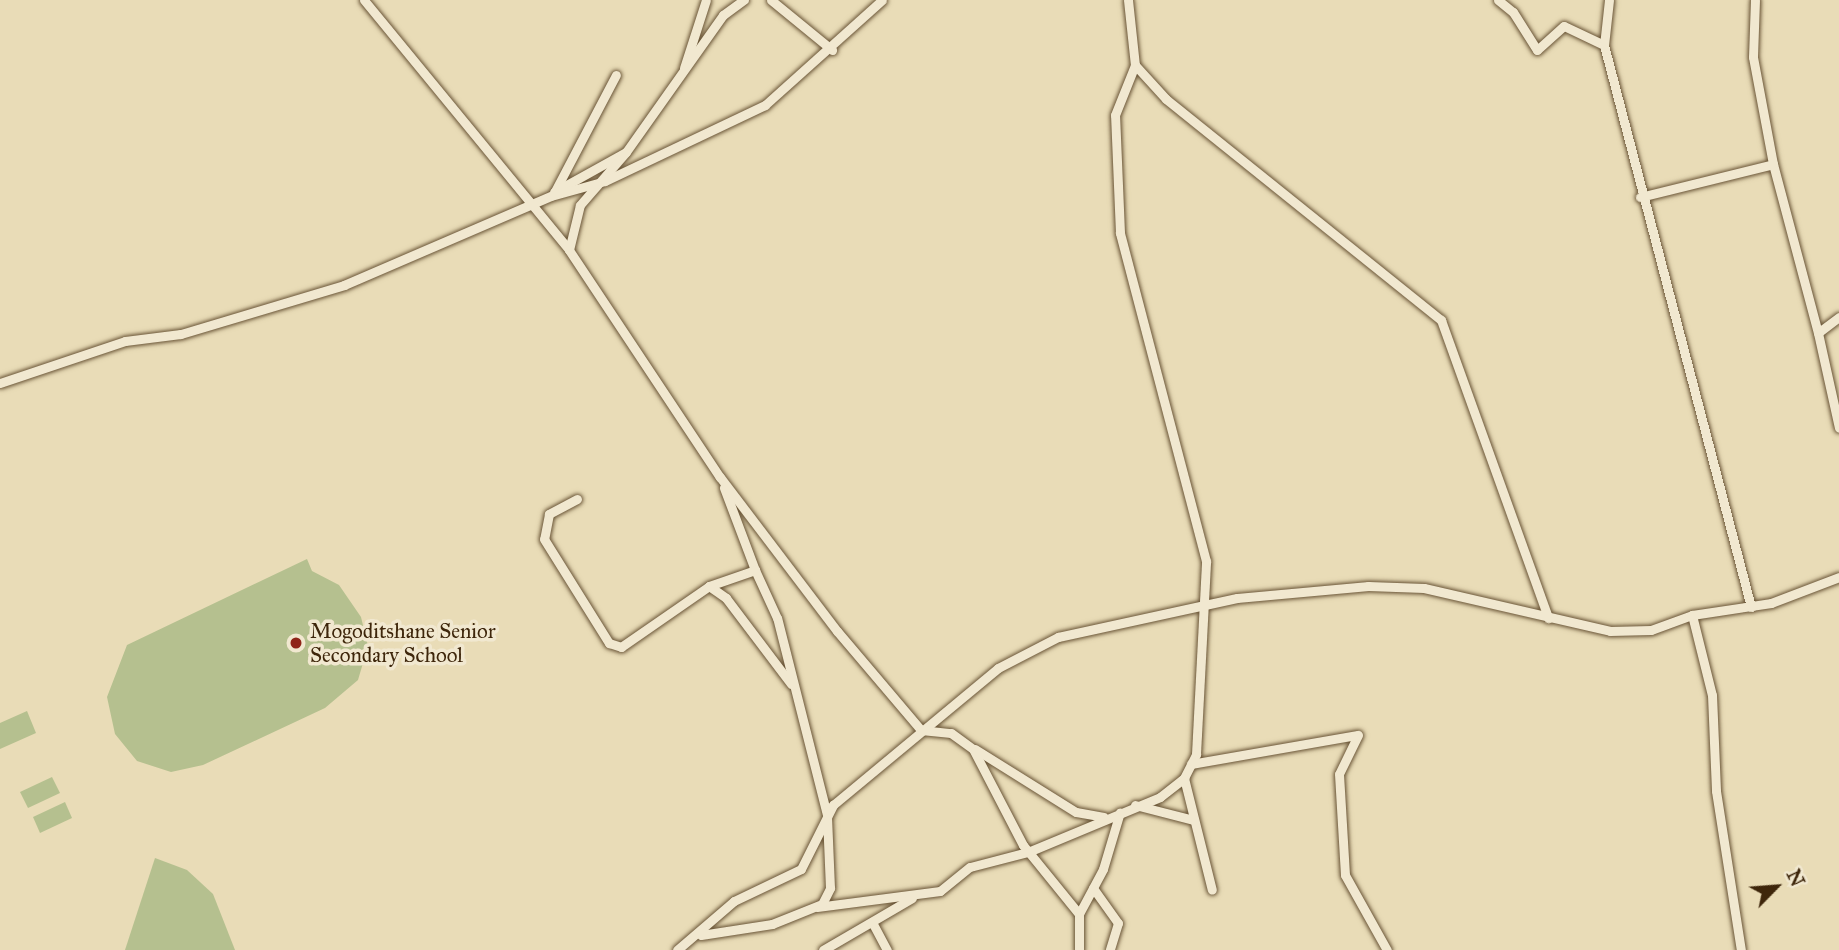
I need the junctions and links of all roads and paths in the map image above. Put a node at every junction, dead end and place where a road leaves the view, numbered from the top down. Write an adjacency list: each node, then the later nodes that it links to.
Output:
1 (364, 0): 20 (street)
2 (706, 0): 13 (street)
3 (744, 0): 13 (street)
4 (771, 0): 11 (street)
5 (883, 0): 11 (street)
6 (1128, 0): 12 (street)
7 (1498, 0): 10 (street)
8 (1609, 0): 10 (street)
9 (1755, 0): 16 (street)
10 (1604, 45): 19 (street)
11 (832, 50): 17 (street)
12 (1135, 65): 31 (street); 34 (street)
13 (684, 71): 15 (street)
14 (615, 75): 18 (street)
15 (626, 152): 17 (street); 18 (street)
16 (1773, 164): 19 (street); 23 (street)
17 (605, 181): 18 (street); 21 (street)
18 (553, 194): 20 (street)
19 (1640, 197): 32 (street)
20 (530, 206): 21 (street); 24 (street)
21 (569, 250): 26 (street)
22 (1839, 317): 23 (street)
23 (1818, 333): 25 (street)
24 (0, 383)
25 (1839, 428)
26 (720, 477): 28 (street); 36 (street)
27 (577, 499): 30 (street)
28 (755, 569): 30 (street); 35 (street)
29 (1839, 577): 32 (street)
30 (709, 586): 35 (street)
31 (1200, 605): 34 (street); 36 (street); 38 (street)
32 (1751, 607): 33 (street)
33 (1692, 615): 34 (street); 59 (street)
34 (1548, 618)
35 (797, 695): 42 (street)
36 (920, 730): 37 (street); 42 (street)
37 (974, 748): 43 (street); 45 (street)
38 (1191, 764): 39 (street); 58 (street)
39 (1184, 778): 40 (street); 44 (street)
40 (1134, 805): 41 (street); 44 (street)
41 (1120, 812): 43 (street); 46 (street)
42 (827, 815): 49 (street); 52 (street)
43 (1105, 817): 45 (street)
44 (1194, 820): 47 (street)
45 (1028, 852): 48 (street); 50 (street)
46 (1093, 888): 50 (street); 57 (street)
47 (1212, 890)
48 (919, 894): 49 (street); 51 (street)
49 (817, 907): 52 (street)
50 (1079, 914): 56 (street)
51 (872, 922): 54 (street); 55 (street)
52 (698, 936): 53 (street)
53 (677, 950)
54 (823, 950)
55 (887, 950)
56 (1079, 950)
57 (1110, 950)
58 (1387, 950)
59 (1741, 950)

